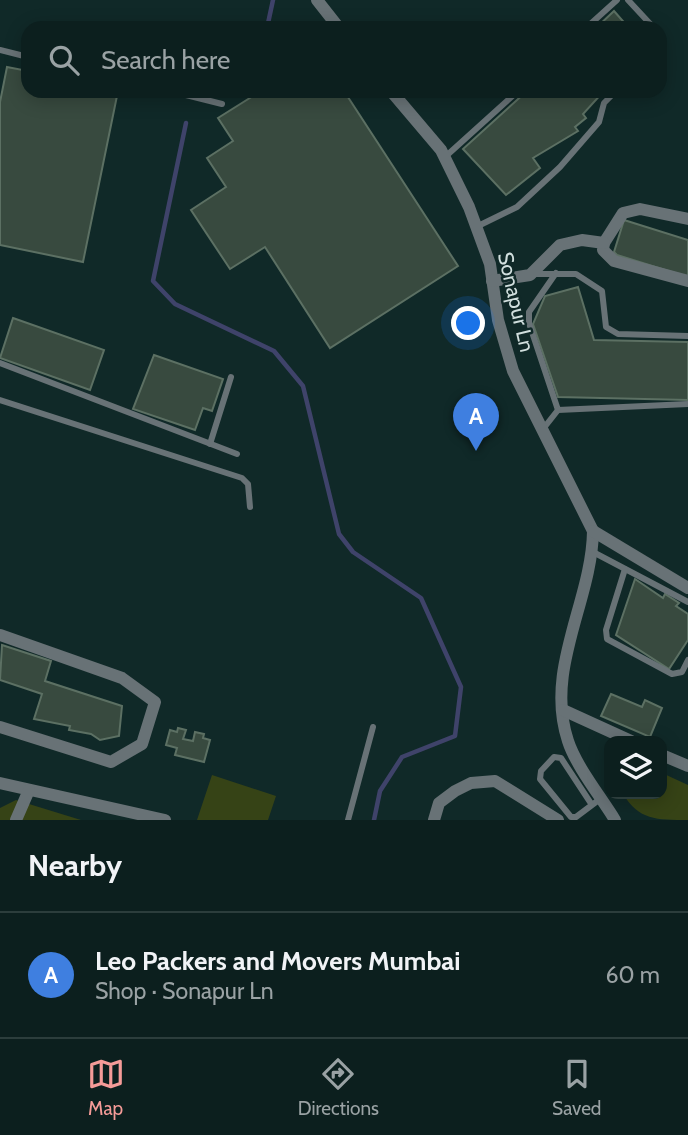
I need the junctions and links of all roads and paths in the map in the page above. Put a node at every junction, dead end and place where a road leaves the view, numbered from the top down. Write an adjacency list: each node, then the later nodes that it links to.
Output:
1 (317, 0): 4 (street)
2 (617, 0): 5 (lane)
3 (628, 0): 6 (lane)
4 (334, 21)
5 (594, 21)
6 (648, 21)
7 (0, 50): 8 (lane)
8 (21, 55)
9 (198, 98): 13 (lane)
10 (397, 98): 14 (street, Sonapur Ln)
11 (510, 98): 14 (lane)
12 (609, 98): 16 (lane)
13 (222, 104)
14 (445, 157): 16 (street, Sonapur Ln)
15 (688, 219): 17 (street)
16 (476, 227): 20 (street, Sonapur Ln)
17 (604, 243): 19 (street); 21 (street)
18 (556, 273): 19 (lane); 22 (lane); 27 (lane)
19 (530, 275): 20 (street)
20 (492, 281): 28 (street, Sonapur Ln)
21 (688, 281)
22 (688, 336)
23 (0, 363): 29 (lane)
24 (231, 377): 29 (lane)
25 (0, 400): 31 (lane)
26 (688, 404): 27 (lane)
27 (558, 410): 28 (lane)
28 (543, 429): 32 (street, Sonapur Ln)
29 (210, 444): 30 (lane)
30 (237, 454)
31 (250, 507)
32 (593, 531): 33 (street); 35 (street)
33 (593, 552): 34 (lane); 39 (street)
34 (625, 569): 36 (lane); 38 (lane)
35 (686, 583)
36 (688, 602)
37 (0, 635): 40 (street)
38 (688, 660)
39 (563, 710): 42 (street); 47 (street)
40 (0, 727)
41 (373, 727): 50 (lane)
42 (620, 736)
43 (667, 757): 44 (street)
44 (688, 766)
45 (0, 783): 46 (street)
46 (29, 790): 48 (street); 49 (street)
47 (597, 801): 47 (lane); 53 (street)
48 (16, 820)
49 (165, 820)
50 (348, 820)
51 (434, 820): 52 (street)
52 (558, 820)
53 (615, 820)

